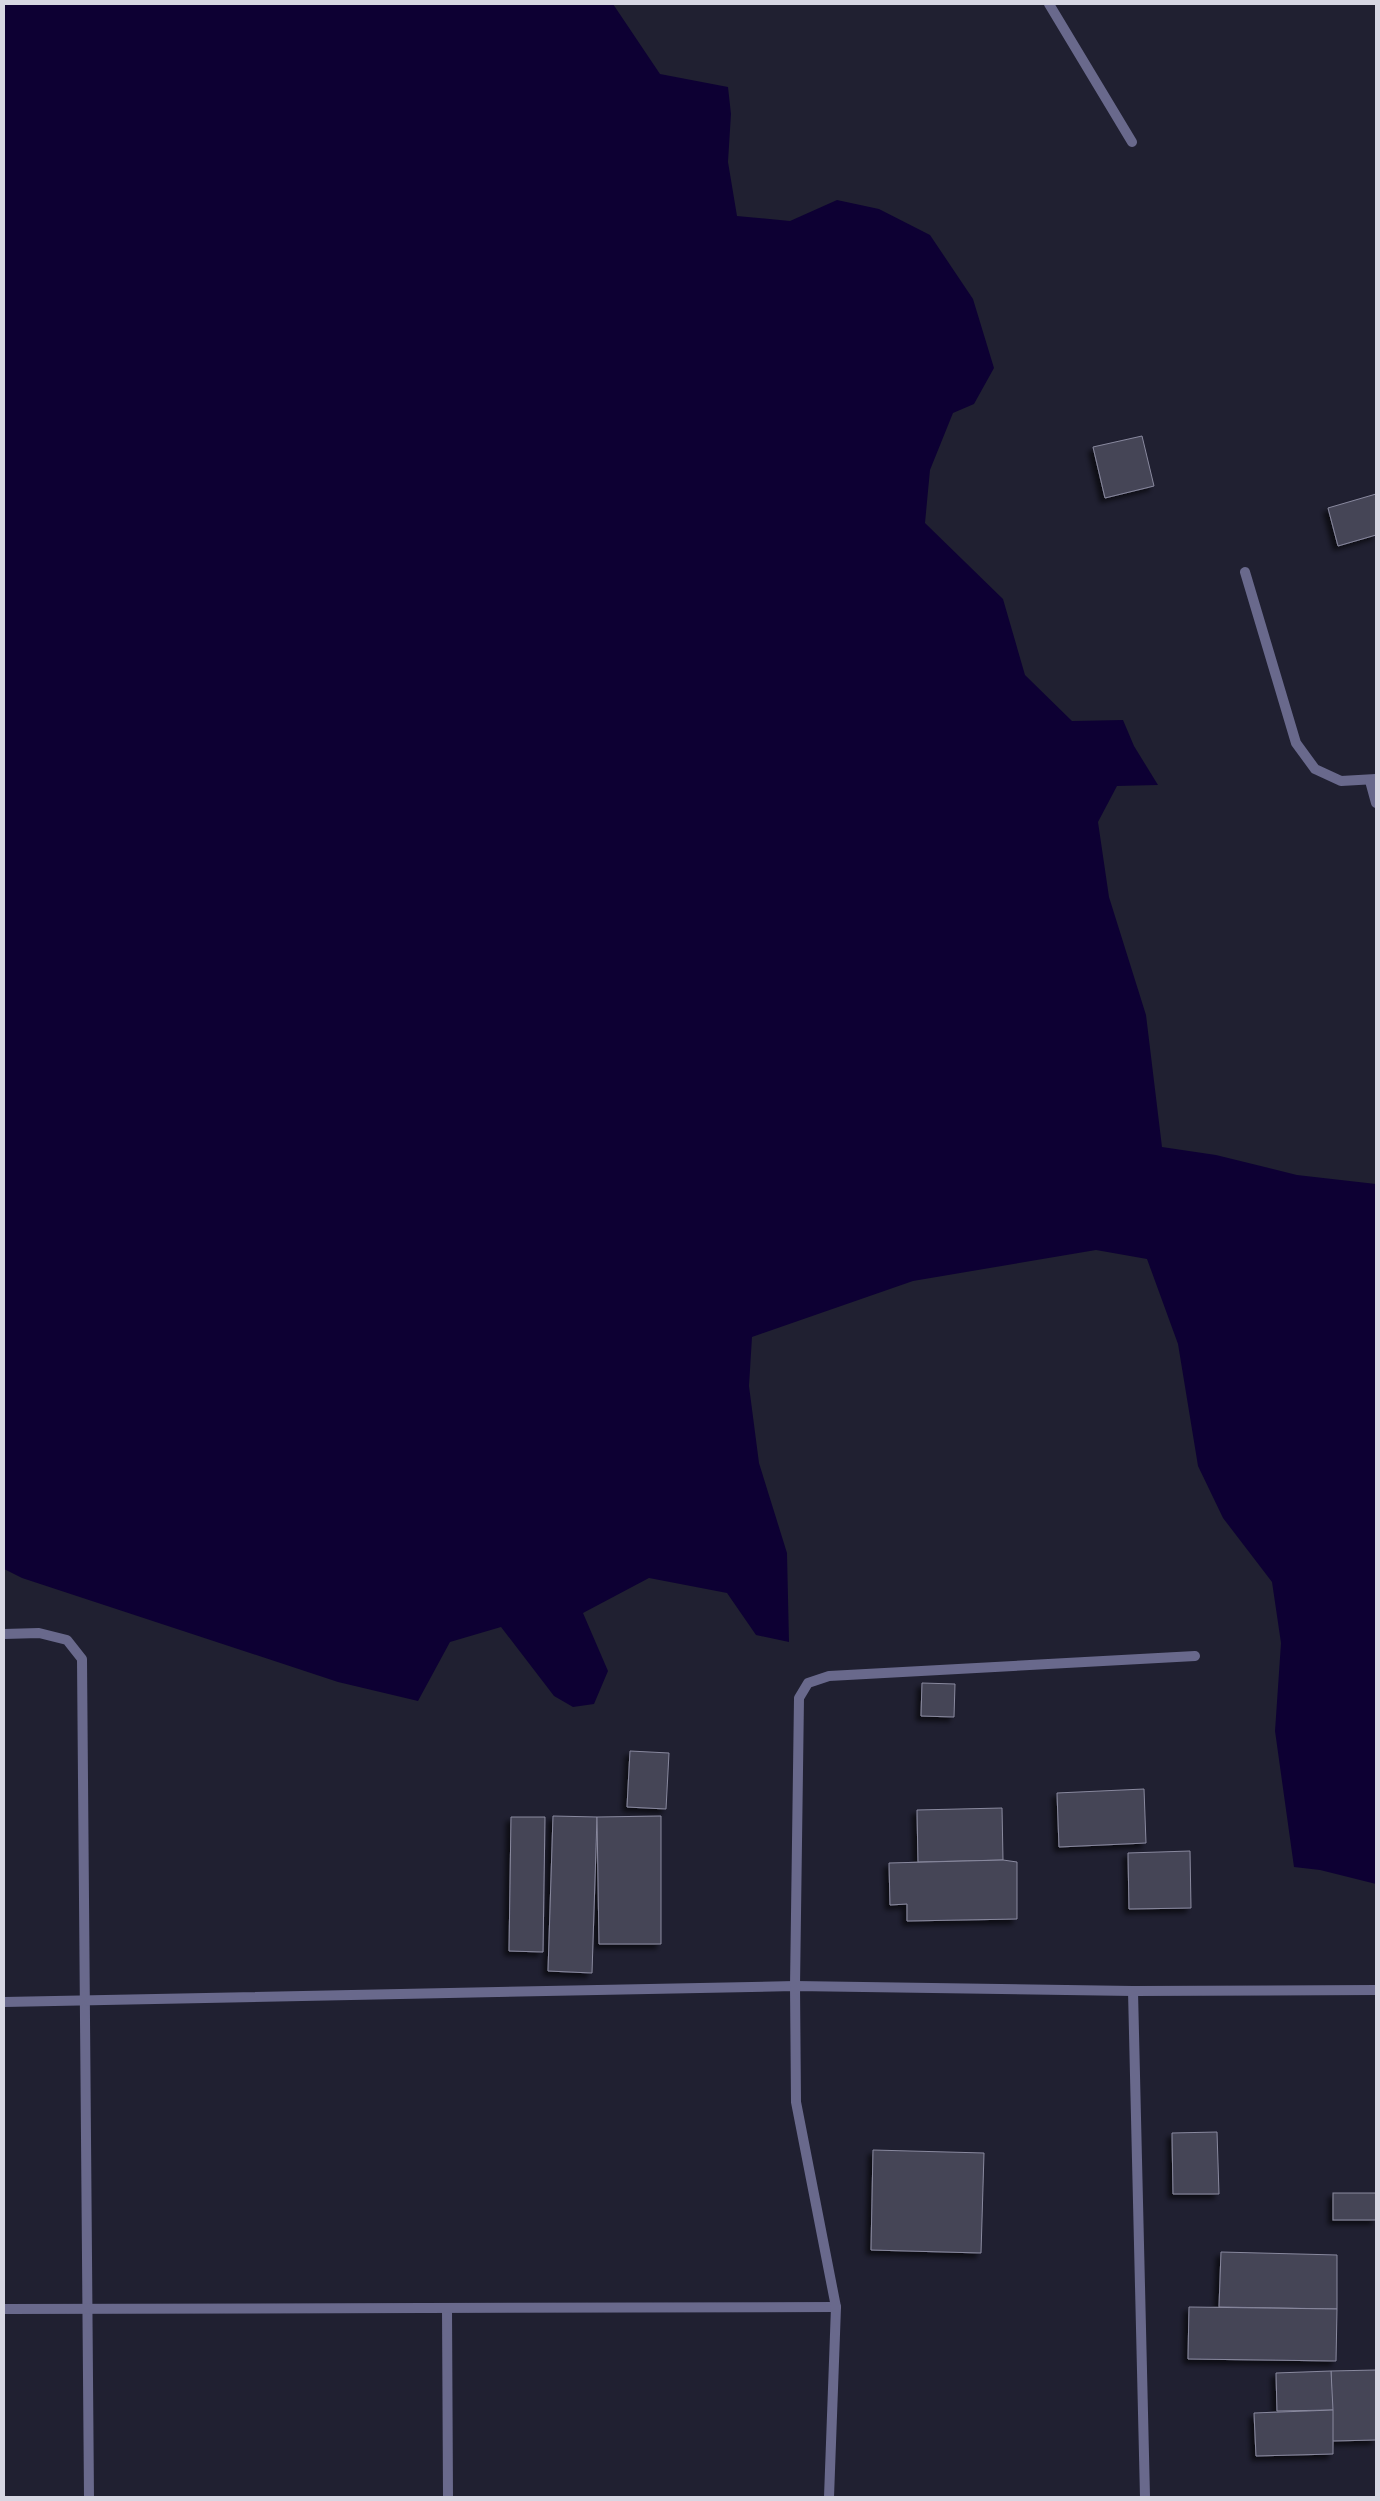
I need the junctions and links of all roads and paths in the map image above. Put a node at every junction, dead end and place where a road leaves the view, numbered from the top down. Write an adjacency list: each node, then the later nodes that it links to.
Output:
1 (1049, 4): 2 (street)
2 (1132, 142)
3 (1244, 572): 4 (street)
4 (1373, 780): 5 (street)
5 (1376, 803)
6 (4, 1634): 12 (street)
7 (1195, 1656): 8 (street)
8 (795, 1986): 10 (street); 12 (street); 13 (street)
9 (1376, 1990): 10 (street)
10 (1133, 1991): 20 (street)
11 (4, 2002): 12 (street)
12 (85, 2002): 16 (street)
13 (836, 2307): 14 (street); 19 (street)
14 (447, 2308): 16 (street); 18 (street)
15 (4, 2309): 16 (street)
16 (86, 2309): 17 (street)
17 (89, 2497)
18 (448, 2497)
19 (830, 2497)
20 (1145, 2497)

